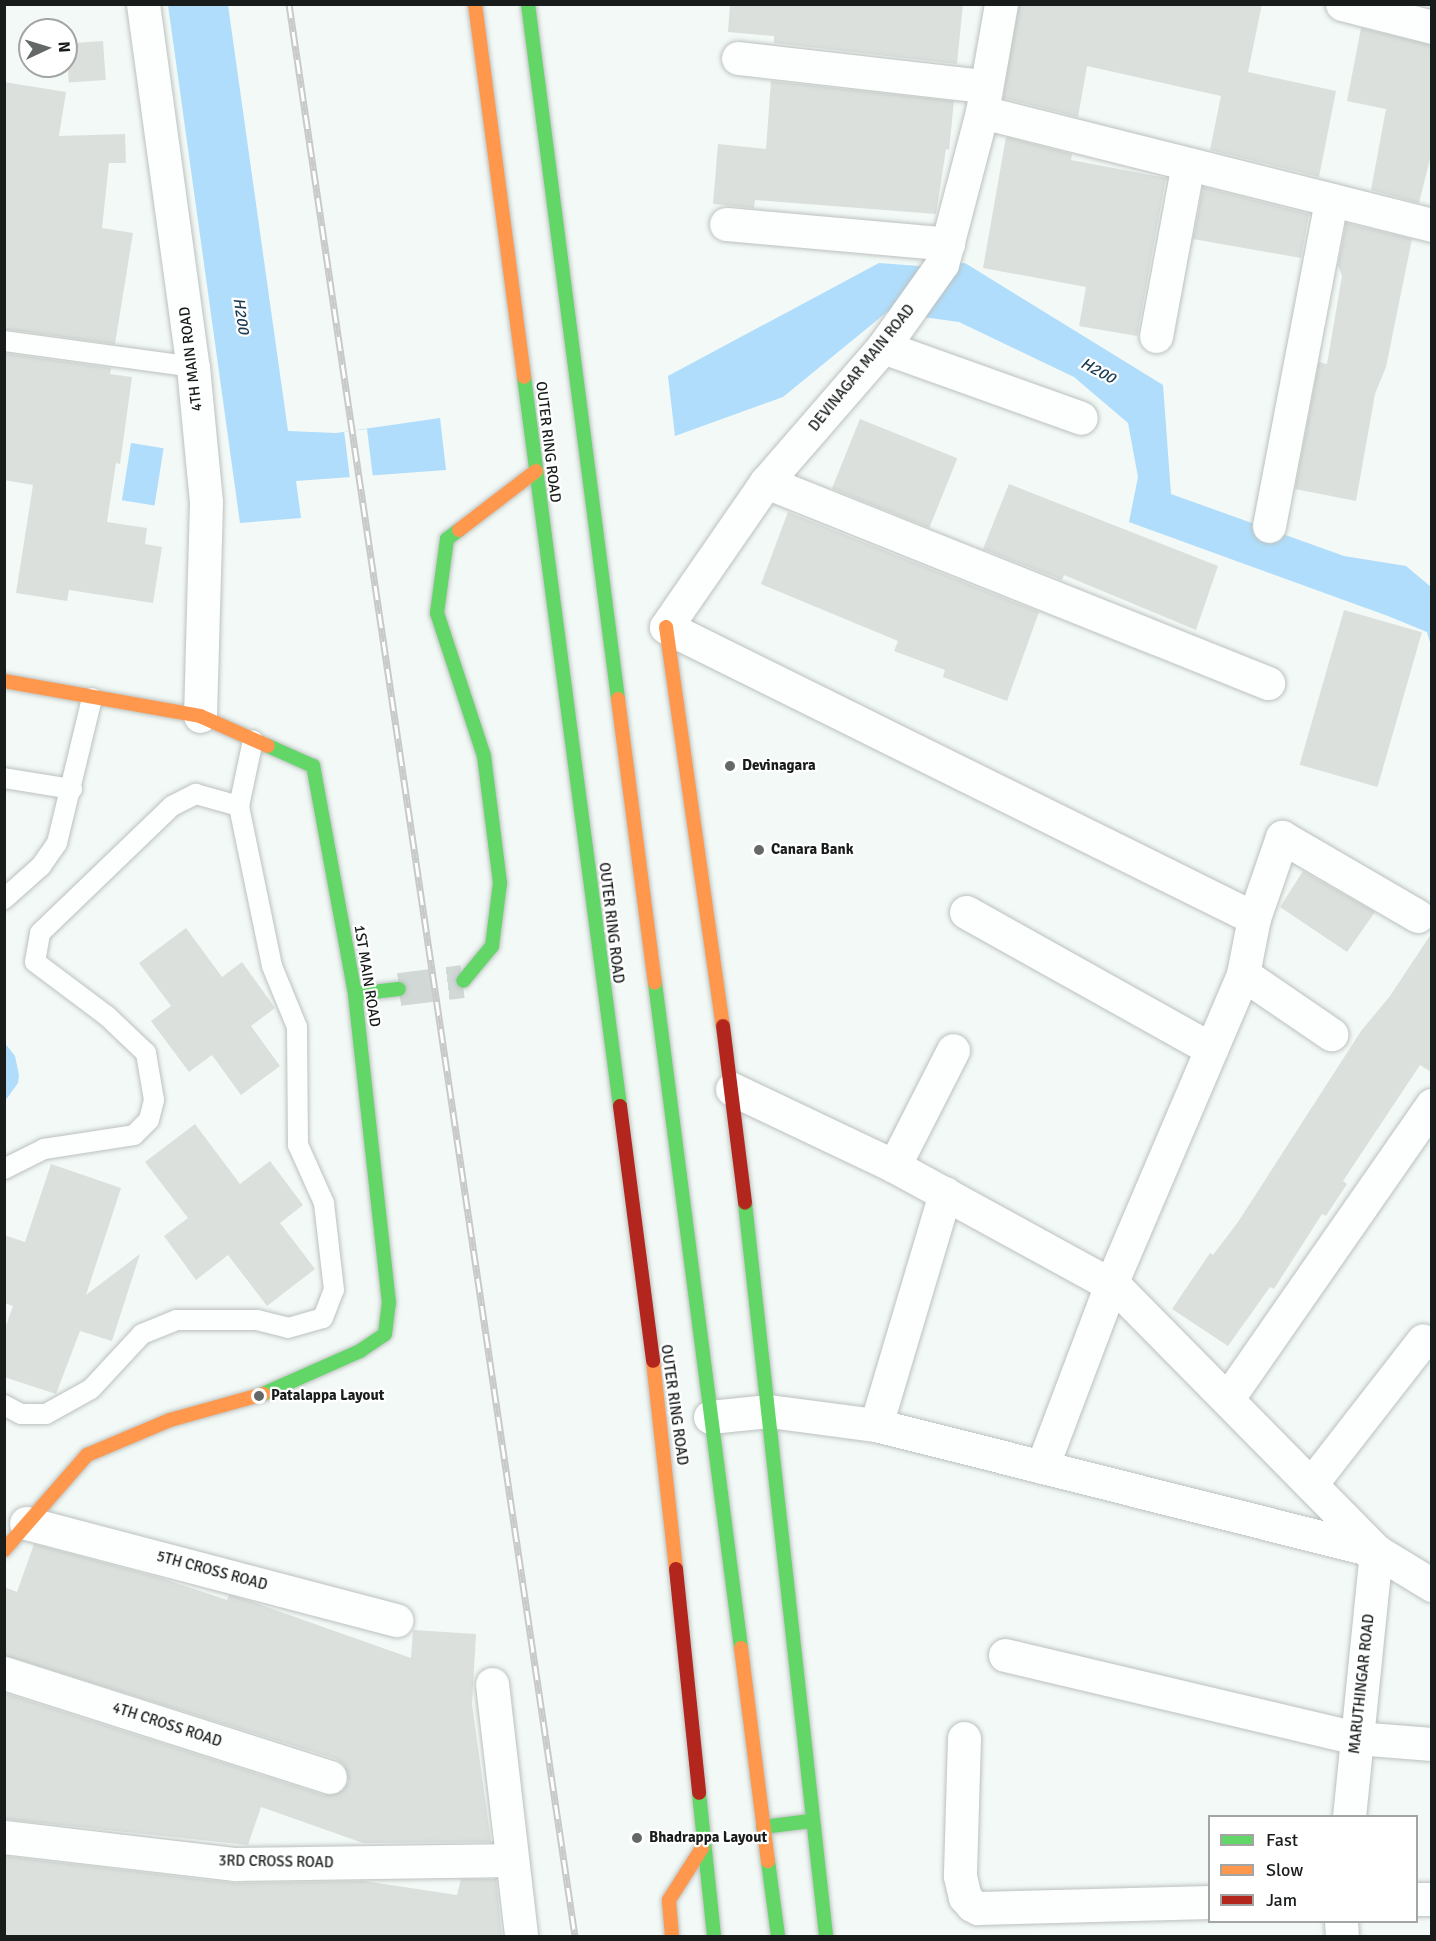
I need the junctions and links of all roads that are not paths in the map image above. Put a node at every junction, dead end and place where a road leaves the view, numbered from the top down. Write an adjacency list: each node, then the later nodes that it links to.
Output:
1 (143, 4): 17 (street, 4TH MAIN ROAD)
2 (475, 4): 19 (main road, OUTER RING ROAD)
3 (528, 4): 52 (main road)
4 (1001, 4): 8 (street, DEVINAGAR MAIN ROAD)
5 (1342, 4): 6 (street)
6 (1431, 27)
7 (738, 58): 8 (street)
8 (983, 99): 9 (street); 13 (street, DEVINAGAR MAIN ROAD)
9 (1188, 164): 10 (street); 15 (street)
10 (1331, 200): 12 (street); 21 (street)
11 (726, 224): 13 (street)
12 (1431, 225)
13 (945, 254): 14 (street, DEVINAGAR MAIN ROAD)
14 (892, 335): 18 (street); 20 (street, DEVINAGAR MAIN ROAD)
15 (1156, 336)
16 (4, 341): 17 (lane)
17 (193, 368): 26 (street, 4TH MAIN ROAD)
18 (1081, 418)
19 (536, 471): 36 (main road); 72 (main road, OUTER RING ROAD)
20 (766, 482): 22 (street, DEVINAGAR MAIN ROAD); 24 (street)
21 (1269, 526)
22 (666, 627): 34 (street); 42 (main road)
23 (4, 681): 25 (main road, 1ST MAIN ROAD)
24 (1268, 683)
25 (92, 698): 26 (main road, 1ST MAIN ROAD); 29 (lane)
26 (200, 716): 27 (main road, 1ST MAIN ROAD)
27 (253, 740): 30 (lane); 38 (main road, 1ST MAIN ROAD)
28 (4, 778): 29 (lane)
29 (72, 789): 31 (lane)
30 (239, 806): 45 (lane); 50 (lane)
31 (4, 899)
32 (966, 912): 40 (street)
33 (1418, 916): 34 (street)
34 (1254, 918): 35 (street)
35 (1243, 974): 39 (street); 40 (street)
36 (463, 981)
37 (399, 988): 38 (main road)
38 (355, 994): 56 (main road, 1ST MAIN ROAD)
39 (1331, 1034)
40 (1211, 1049): 47 (street)
41 (953, 1050): 44 (street)
42 (732, 1089): 44 (street); 51 (main road)
43 (1431, 1106): 49 (street)
44 (894, 1166): 46 (street)
45 (4, 1168)
46 (945, 1193): 47 (street); 53 (street)
47 (1111, 1284): 49 (street); 54 (street)
48 (1423, 1340): 55 (street)
49 (1228, 1398): 55 (street)
50 (4, 1405)
51 (769, 1411): 52 (street); 53 (street); 69 (main road)
52 (710, 1416): 70 (main road)
53 (876, 1425): 54 (street)
54 (1042, 1467): 58 (street)
55 (1311, 1484): 58 (street)
56 (26, 1523): 57 (main road); 60 (street, 5TH CROSS ROAD)
57 (4, 1550)
58 (1376, 1551): 59 (street); 65 (street, MARUTHINGAR ROAD)
59 (1427, 1573)
60 (397, 1620)
61 (1005, 1655): 65 (street)
62 (4, 1672): 67 (street, 4TH CROSS ROAD)
63 (492, 1684): 73 (street)
64 (964, 1738): 74 (street)
65 (1356, 1738): 66 (street); 68 (street, MARUTHINGAR ROAD)
66 (1431, 1744)
67 (330, 1777)
68 (1349, 1815)
69 (811, 1821): 70 (main road); 79 (main road)
70 (763, 1827): 78 (main road)
71 (4, 1837): 73 (street, 3RD CROSS ROAD)
72 (702, 1848): 76 (main road); 77 (main road, OUTER RING ROAD)
73 (512, 1860): 75 (street)
74 (1208, 1902)
75 (521, 1936)
76 (672, 1936)
77 (714, 1936)
78 (778, 1936)
79 (826, 1936)

